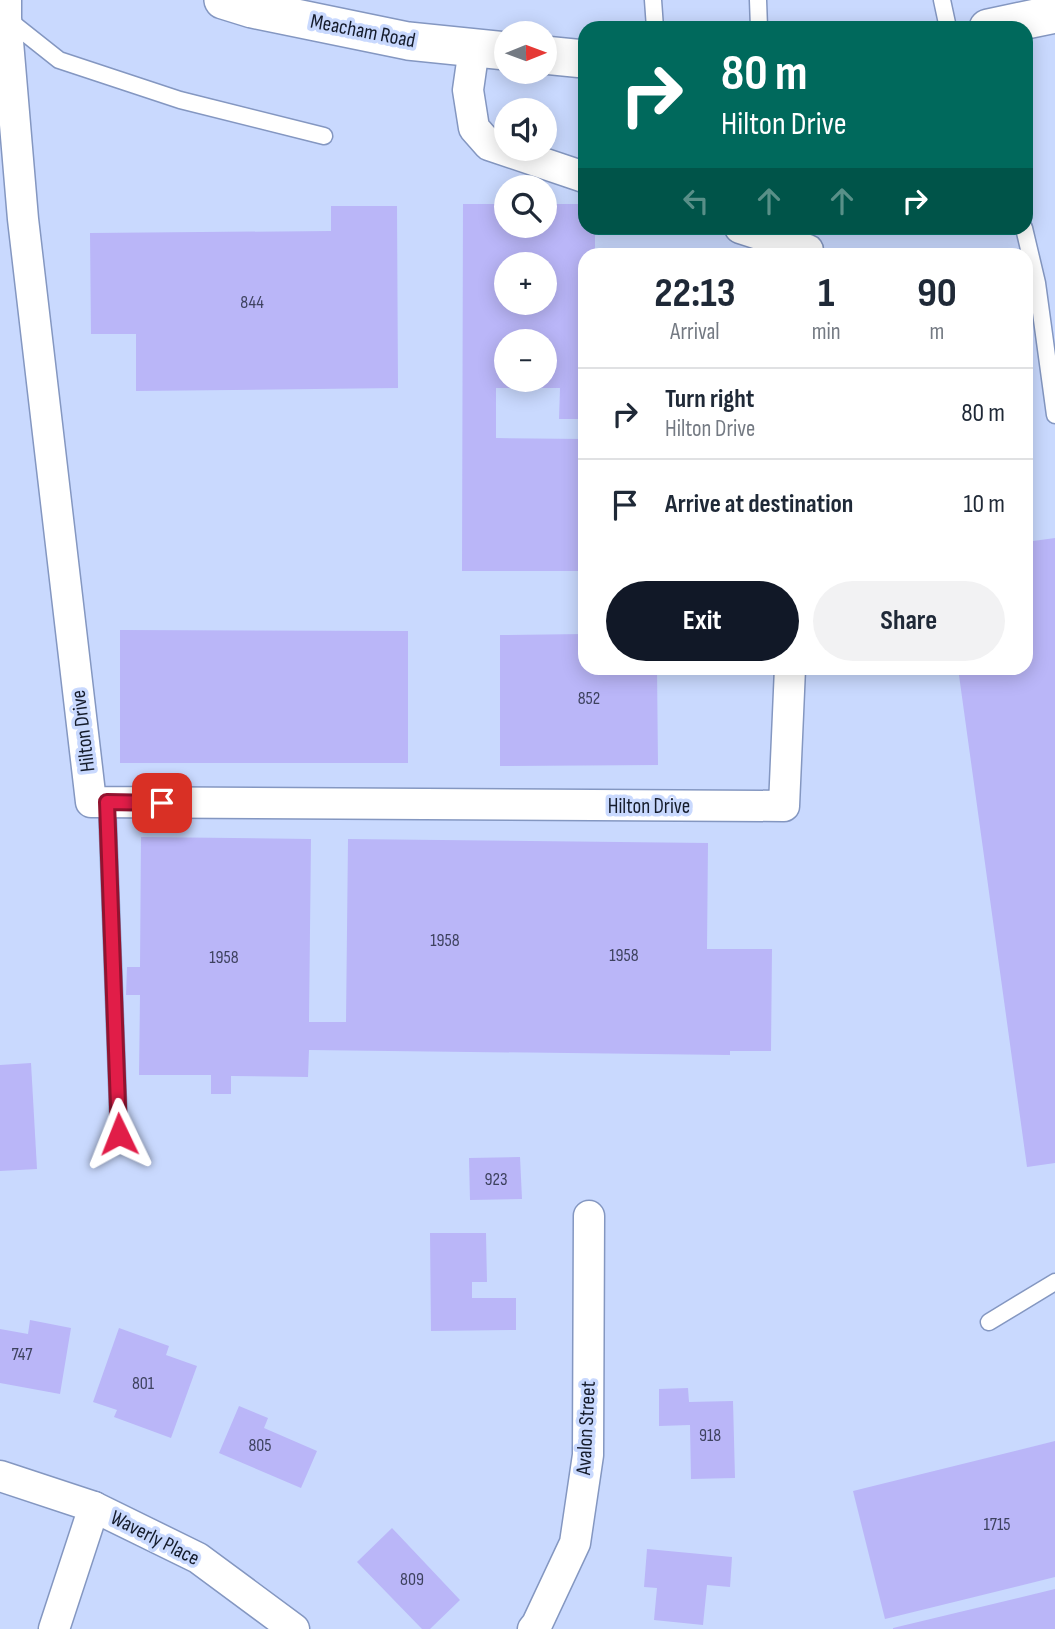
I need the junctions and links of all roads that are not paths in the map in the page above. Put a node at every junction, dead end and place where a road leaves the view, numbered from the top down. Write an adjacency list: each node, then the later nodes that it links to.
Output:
1 (223, 0): 11 (street, Meacham Road)
2 (653, 0): 7 (lane)
3 (758, 0): 8 (lane)
4 (942, 0): 9 (lane)
5 (6, 9): 14 (lane); 16 (street, Hilton Drive)
6 (1055, 14): 10 (street)
7 (654, 21)
8 (759, 21)
9 (946, 21)
10 (1022, 21)
11 (490, 50): 15 (street)
12 (557, 56): 13 (street)
13 (578, 58)
14 (324, 136)
15 (578, 175)
16 (11, 221): 22 (street, Hilton Drive)
17 (762, 235): 18 (street)
18 (802, 248)
19 (1033, 266): 20 (lane)
20 (1055, 415)
21 (790, 675): 22 (street, Hilton Drive)
22 (107, 802): 23 (lane)
23 (119, 1134)
24 (589, 1216): 31 (street, Avalon Street)
25 (1055, 1282): 26 (lane)
26 (989, 1322)
27 (0, 1476): 28 (street, Waverly Place)
28 (94, 1507): 29 (street); 30 (street, Waverly Place)
29 (54, 1629)
30 (294, 1629)
31 (533, 1629)

